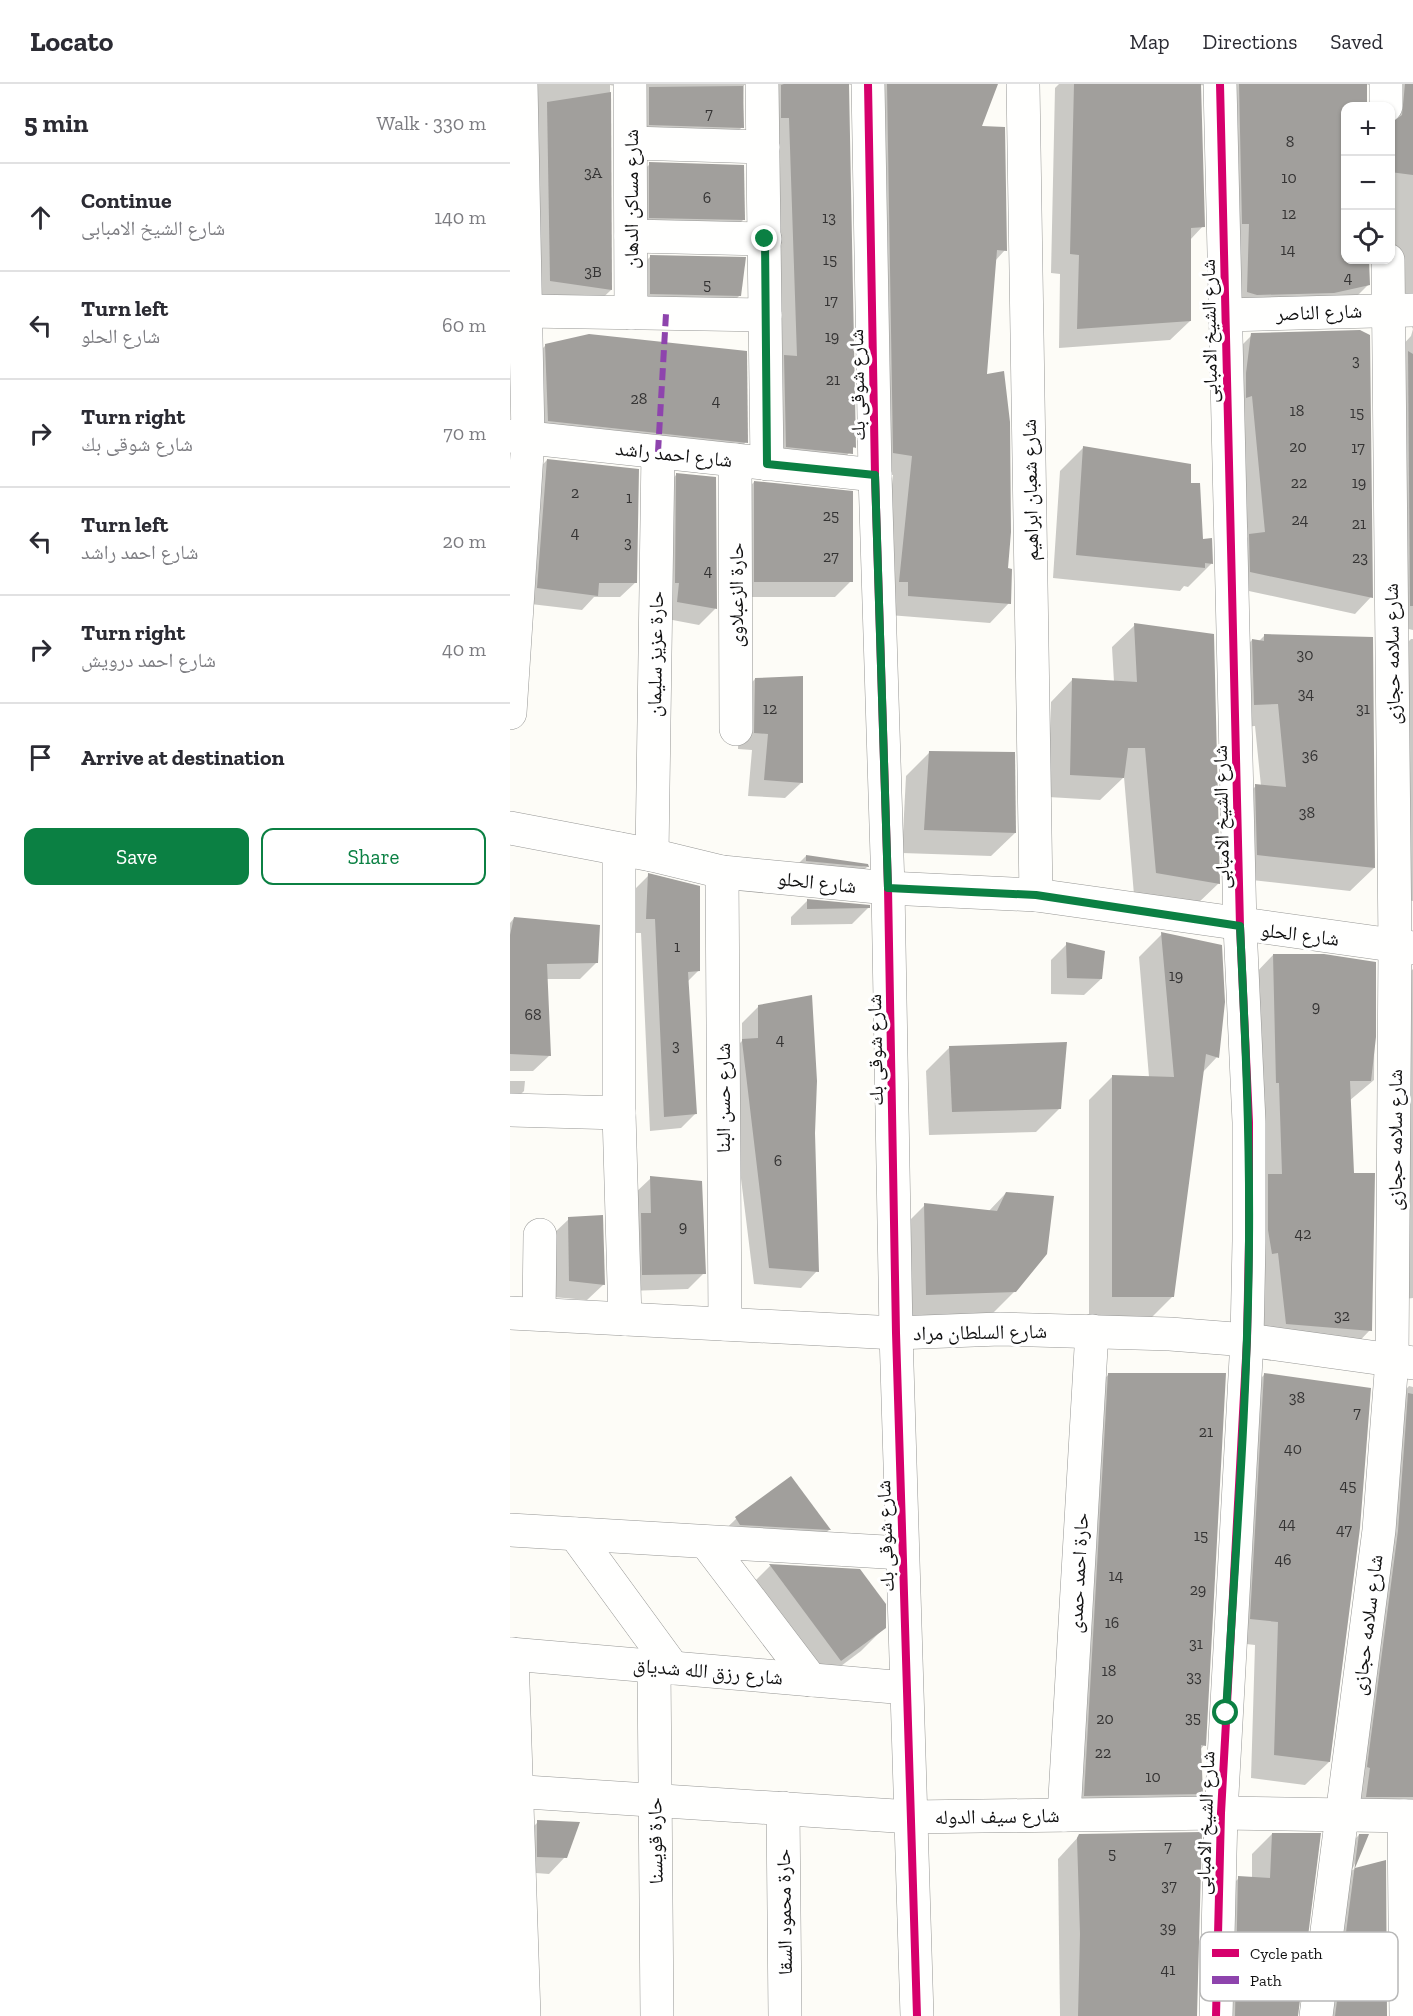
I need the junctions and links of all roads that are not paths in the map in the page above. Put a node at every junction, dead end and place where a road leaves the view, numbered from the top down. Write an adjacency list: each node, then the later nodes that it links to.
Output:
1 (521, 84): 15 (street)
2 (630, 84): 9 (street, شارع مساكن الدهان)
3 (762, 84): 10 (street, حارة الزعبلاوى)
4 (868, 84): 22 (street, شارع شوقى بك)
5 (1023, 84): 30 (street, شارع شعبان ابراهيم)
6 (1220, 84): 18 (street, شارع الشيخ الامبابى)
7 (1386, 84): 8 (street)
8 (1386, 102)
9 (631, 143): 10 (street); 11 (street, شارع مساكن الدهان)
10 (763, 147): 12 (street, حارة الزعبلاوى)
11 (631, 236): 12 (street); 16 (street, شارع مساكن الدهان)
12 (765, 239): 17 (street, حارة الزعبلاوى)
13 (1389, 264): 14 (street, شارع سلامه حجازى)
14 (1400, 310): 18 (street, شارع الناصر); 32 (street, شارع سلامه حجازى)
15 (526, 311): 16 (street); 19 (street)
16 (631, 313): 17 (street)
17 (765, 315): 21 (street, حارة الزعبلاوى)
18 (1226, 315): 31 (street, شارع الشيخ الامبابى)
19 (519, 437): 20 (street, شارع احمد راشد); 23 (street)
20 (658, 452): 21 (street, شارع احمد راشد); 27 (street, حارة عزيز سليمان)
21 (751, 462): 22 (street, شارع احمد راشد); 24 (street, حارة الزعبلاوى)
22 (875, 475): 29 (street, شارع شوقى بك)
23 (510, 713)
24 (736, 729)
25 (510, 828): 26 (street, شارع الحلو)
26 (620, 849): 27 (street, شارع الحلو); 34 (street)
27 (652, 855): 28 (street, شارع الحلو)
28 (722, 872): 29 (street, شارع الحلو); 38 (street, شارع حسن البنا)
29 (888, 888): 30 (street, شارع الحلو); 40 (street, شارع شوقى بك)
30 (1036, 895): 31 (street, شارع الحلو)
31 (1240, 926): 32 (street, شارع الحلو); 41 (street, شارع الشيخ الامبابى)
32 (1404, 947): 42 (street, شارع سلامه حجازى)
33 (510, 1110): 34 (street)
34 (620, 1113): 37 (street)
35 (540, 1235): 36 (street)
36 (525, 1314): 37 (street, شارع السلطان مراد)
37 (625, 1319): 38 (street, شارع السلطان مراد)
38 (725, 1324): 40 (street, شارع السلطان مراد)
39 (1092, 1331): 40 (street, شارع السلطان مراد); 41 (street, شارع السلطان مراد); 55 (street, حارة احمد حمدى)
40 (896, 1333): 46 (street, شارع شوقى بك)
41 (1247, 1340): 42 (street, شارع السلطان مراد); 54 (street, شارع الشيخ الامبابى)
42 (1403, 1361): 56 (street, شارع سلامه حجازى)
43 (510, 1530): 44 (street)
44 (575, 1534): 45 (street); 48 (street)
45 (706, 1542): 46 (street); 49 (street)
46 (902, 1553): 50 (street, شارع شوقى بك)
47 (511, 1654): 48 (street, شارع رزق الله شدياق); 51 (street)
48 (663, 1668): 49 (street, شارع رزق الله شدياق); 52 (street, حارة قويسنا)
49 (811, 1680): 50 (street, شارع رزق الله شدياق)
50 (906, 1688): 58 (street, شارع شوقى بك)
51 (514, 1791): 52 (street, شارع سيف الدوله); 63 (street)
52 (655, 1800): 53 (street, شارع سيف الدوله); 64 (street, حارة قويسنا)
53 (783, 1808): 58 (street, شارع سيف الدوله); 65 (street, حارة محمود السقا)
54 (1221, 1813): 55 (street, شارع سيف الدوله); 56 (street, شارع سيف الدوله); 59 (street, شارع الشيخ الامبابى)
55 (1064, 1815): 58 (street, شارع سيف الدوله)
56 (1342, 1815): 57 (street, شارع سيف الدوله); 60 (street, شارع سلامه حجازى)
57 (1408, 1816): 69 (street)
58 (911, 1817): 66 (street, شارع شوقى بك)
59 (1218, 1932)
60 (1327, 1932)
61 (1216, 2001): 67 (street, شارع الشيخ الامبابى)
62 (1318, 2001): 68 (street, شارع سلامه حجازى)
63 (524, 2016)
64 (657, 2016)
65 (785, 2016)
66 (917, 2016)
67 (1216, 2016)
68 (1316, 2016)
69 (1406, 2016)

